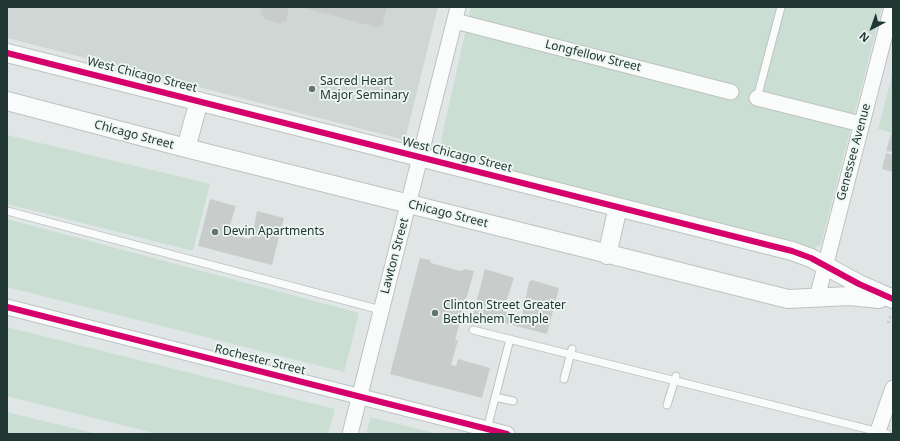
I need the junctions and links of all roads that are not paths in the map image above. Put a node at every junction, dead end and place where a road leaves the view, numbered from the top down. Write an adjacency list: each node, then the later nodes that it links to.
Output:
1 (780, 7): 6 (lane)
2 (892, 7): 9 (street, Genessee Avenue)
3 (456, 14): 5 (street, Longfellow Street); 11 (street, Lawton Street)
4 (7, 53): 7 (street, West Chicago Street)
5 (731, 92)
6 (757, 98): 9 (street)
7 (199, 101): 10 (street); 11 (street, West Chicago Street)
8 (7, 102): 10 (street, Chicago Street)
9 (861, 124): 16 (street, Genessee Avenue)
10 (186, 148): 12 (street, Chicago Street)
11 (421, 157): 12 (street, Lawton Street); 13 (street, West Chicago Street)
12 (409, 205): 15 (street, Chicago Street); 20 (street, Lawton Street)
13 (618, 206): 15 (street); 16 (street, West Chicago Street)
14 (7, 211): 20 (lane)
15 (607, 255): 17 (street, Chicago Street)
16 (825, 265): 17 (street, Genessee Avenue); 18 (street, West Chicago Street)
17 (817, 298): 18 (street, Chicago Street)
18 (893, 299)
19 (7, 307): 27 (street, Rochester Street)
20 (381, 310): 27 (street, Lawton Street)
21 (473, 330): 22 (lane)
22 (510, 339): 23 (lane); 28 (lane)
23 (572, 351): 24 (lane); 25 (lane)
24 (675, 378): 30 (lane); 32 (lane)
25 (564, 379)
26 (893, 388): 32 (street)
27 (360, 397): 31 (street, Rochester Street); 33 (street, Lawton Street)
28 (495, 397): 29 (lane); 31 (lane)
29 (513, 401)
30 (667, 405)
31 (487, 429): 34 (street, Rochester Street)
32 (880, 433)
33 (350, 434)
34 (507, 434)

